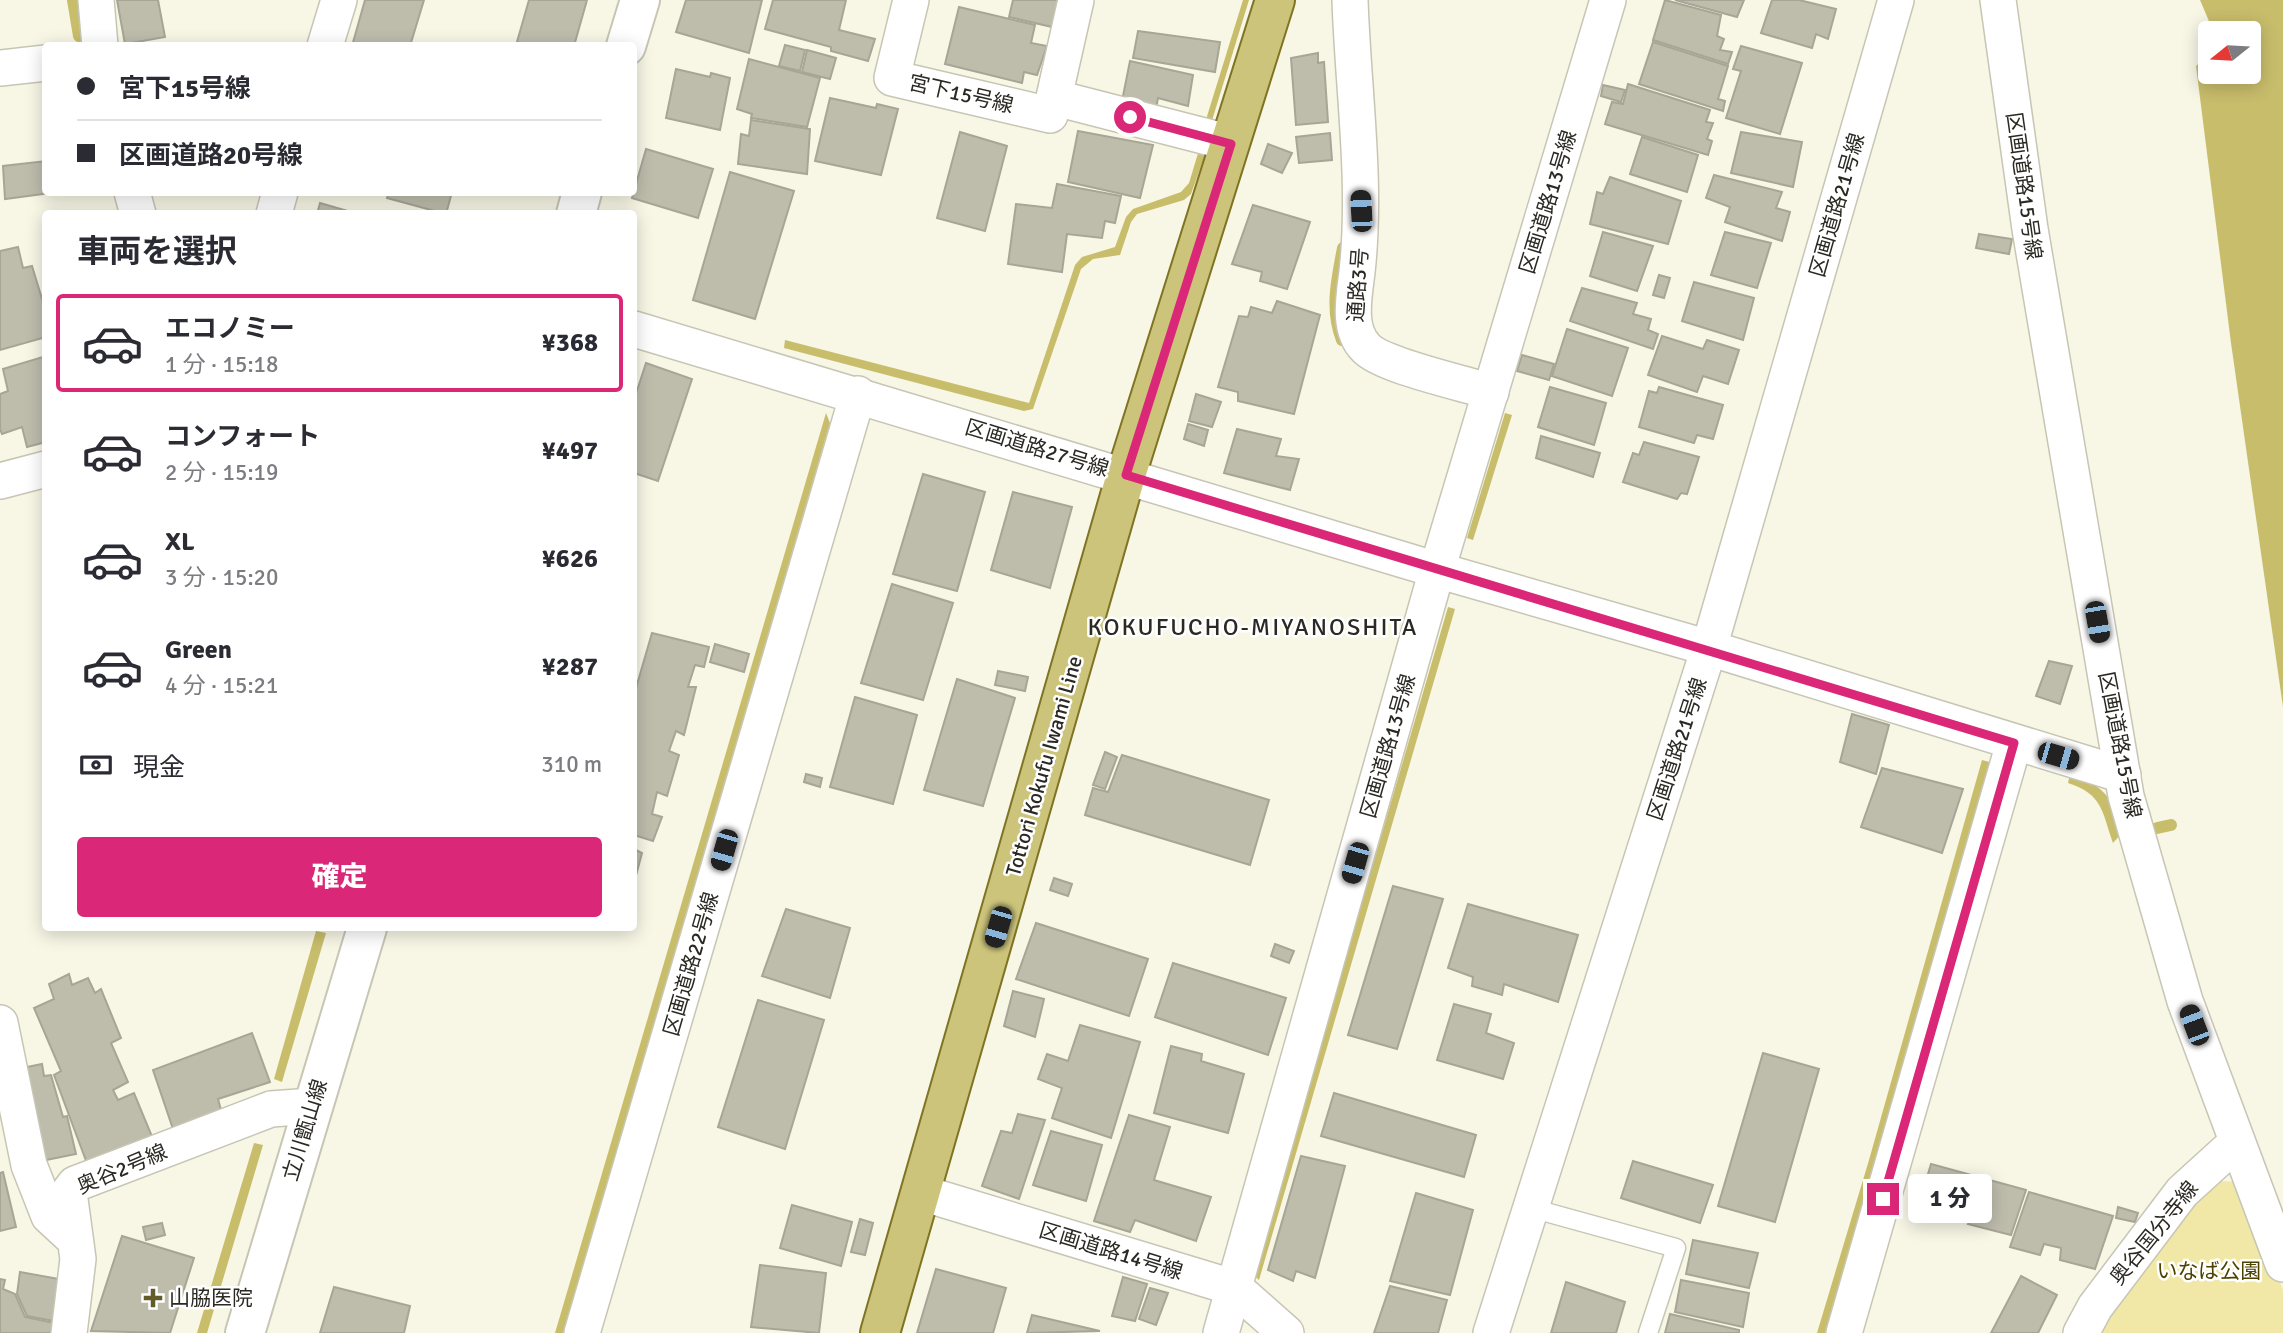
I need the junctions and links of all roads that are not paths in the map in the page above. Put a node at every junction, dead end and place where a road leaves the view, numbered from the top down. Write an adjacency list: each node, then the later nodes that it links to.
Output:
1 (96, 0): 11 (street)
2 (339, 0): 12 (street)
3 (640, 0): 13 (street)
4 (911, 0): 16 (street, 宮下15号線)
5 (1076, 0): 16 (street)
6 (1275, 0): 17 (main road, Tottori Kokufu Iwami Line)
7 (1350, 0): 19 (street, 通路3号)
8 (1608, 0): 19 (street, 区画道路13号線)
9 (1896, 0): 25 (street, 区画道路21号線)
10 (1998, 0): 27 (street, 区画道路15号線)
11 (100, 42)
12 (326, 42)
13 (627, 42)
14 (42, 64): 15 (street)
15 (0, 68)
16 (1056, 98): 17 (street)
17 (1231, 144): 22 (main road, Tottori Kokufu Iwami Line)
18 (637, 331): 20 (street, 区画道路27号線)
19 (1491, 391): 24 (street, 区画道路13号線)
20 (858, 394): 22 (street, 区画道路27号線); 39 (street, 区画道路22号線)
21 (42, 470): 23 (street)
22 (1126, 475): 24 (street, 区画道路27号線); 32 (main road, Tottori Kokufu Iwami Line)
23 (0, 481)
24 (1437, 570): 25 (street, 区画道路27号線); 36 (street, 区画道路13号線)
25 (1709, 648): 26 (street, 区画道路27号線); 33 (street, 区画道路21号線)
26 (2014, 743): 27 (street, 区画道路27号線); 45 (street)
27 (2123, 775): 31 (street, 区画道路15号線)
28 (366, 931): 30 (street, 立川甑山線)
29 (0, 1023): 34 (street)
30 (312, 1106): 34 (street, 奥谷2号線); 38 (street, 立川甑山線)
31 (2237, 1142): 35 (street, 区画道路15号線); 46 (street, 奥谷国分寺線)
32 (922, 1193): 36 (street, 区画道路14号線); 40 (main road, Tottori Kokufu Iwami Line)
33 (1531, 1208): 43 (street, 区画道路21号線); 44 (lane)
34 (75, 1240): 37 (street, 奥谷2号線)
35 (2283, 1264)
36 (1235, 1288): 41 (street, 区画道路13号線); 42 (street, 区画道路14号線)
37 (69, 1333)
38 (245, 1333)
39 (582, 1333)
40 (880, 1333)
41 (1221, 1333)
42 (1286, 1333)
43 (1492, 1333)
44 (1648, 1333)
45 (1844, 1333)
46 (2081, 1333)

